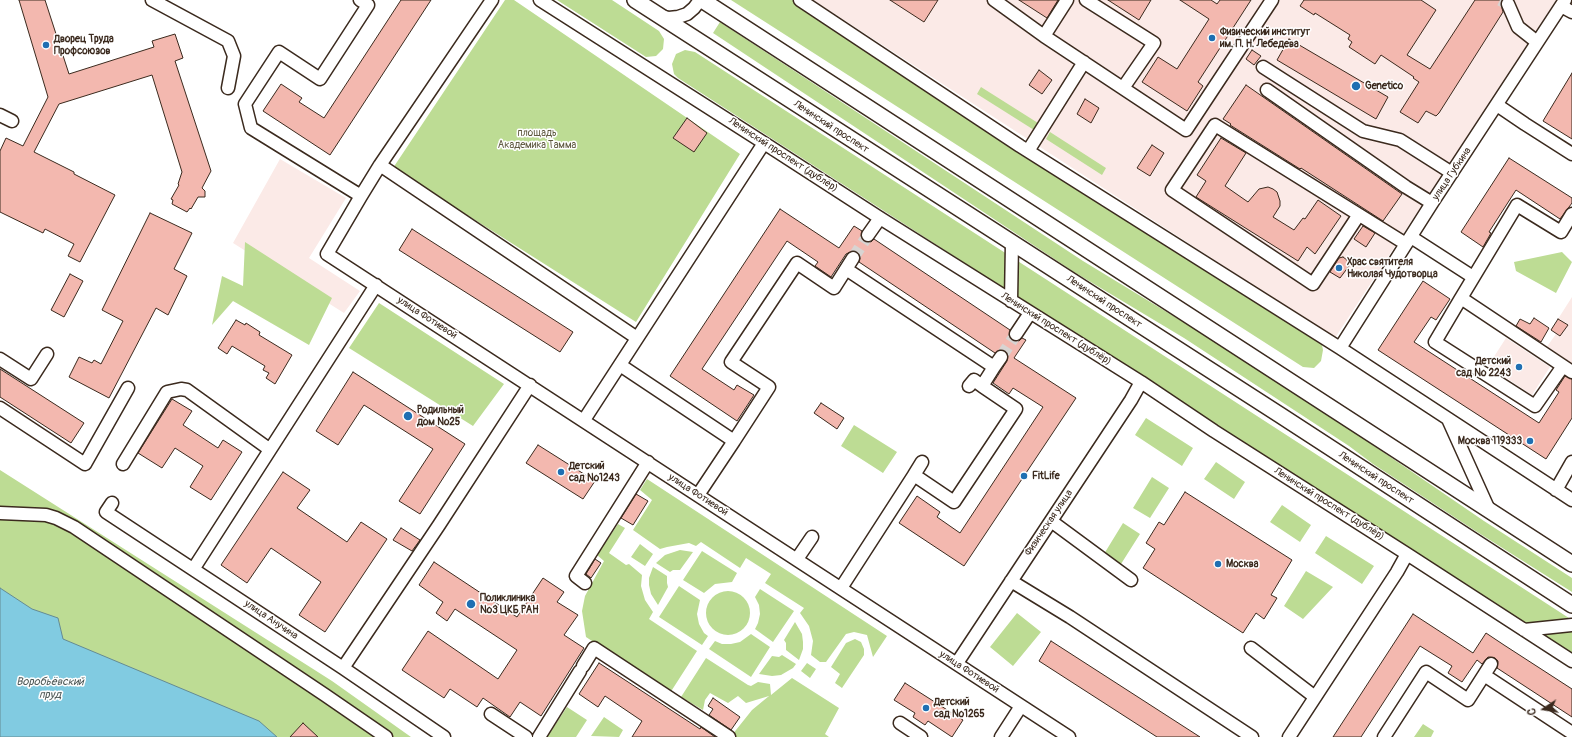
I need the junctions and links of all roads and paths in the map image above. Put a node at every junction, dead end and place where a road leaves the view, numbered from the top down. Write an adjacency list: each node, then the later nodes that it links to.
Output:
1 (152, 0): 21 (street)
2 (360, 0): 32 (street)
3 (492, 0): 30 (street)
4 (540, 0): 15 (street, Ленинский проспект (дублёр))
5 (559, 0): 15 (street)
6 (635, 0): 16 (main road, Ленинский проспект)
7 (701, 0): 16 (street); 73 (main road)
8 (800, 0): 28 (street)
9 (994, 0): 17 (street)
10 (1067, 0): 17 (street)
11 (1086, 0): 22 (street)
12 (1272, 0): 22 (street)
13 (1508, 4): 18 (street)
14 (1566, 6): 18 (street, улица Губкина)
15 (560, 13): 27 (street, Ленинский проспект (дублёр))
16 (659, 15): 39 (main road, Ленинский проспект)
17 (1044, 36): 19 (street)
18 (1538, 42): 24 (street, улица Губкина)
19 (1084, 62): 22 (street); 28 (street)
20 (1263, 67): 31 (street)
21 (228, 88)
22 (1123, 88)
23 (1267, 90): 33 (street)
24 (1497, 105): 29 (street); 31 (street, улица Губкина)
25 (0, 115): 26 (street)
26 (12, 121)
27 (764, 143): 36 (street, Ленинский проспект (дублёр)); 48 (street)
28 (1028, 151): 49 (street)
29 (1572, 154)
30 (380, 165): 32 (street); 48 (street)
31 (1452, 173): 33 (street, улица Губкина)
32 (361, 196): 43 (street, улица Фотиевой)
33 (1432, 203): 38 (street, улица Губкина)
34 (1572, 214): 42 (street)
35 (1358, 216): 35 (street); 38 (street)
36 (880, 218): 37 (street); 45 (street, Ленинский проспект (дублёр))
37 (868, 236)
38 (1408, 241): 42 (street); 49 (street, улица Губкина)
39 (1012, 243): 45 (street); 85 (main road, Ленинский проспект)
40 (853, 258): 41 (street)
41 (846, 269): 54 (street); 62 (street)
42 (1473, 277): 44 (street)
43 (376, 285): 57 (street, улица Фотиевой); 63 (street)
44 (1461, 298): 55 (street); 55 (street)
45 (1010, 300): 46 (street, Ленинский проспект (дублёр))
46 (1030, 313): 47 (street); 56 (street, Ленинский проспект (дублёр))
47 (1016, 334)
48 (637, 338): 53 (street)
49 (1340, 348): 60 (street)
50 (48, 354): 52 (street)
51 (1001, 357): 54 (street)
52 (0, 359)
53 (620, 365): 61 (street); 62 (street)
54 (994, 367): 68 (street)
55 (1567, 369)
56 (1140, 382): 75 (street, Физическая улица); 77 (street, Ленинский проспект (дублёр))
57 (530, 385): 61 (street, улица Фотиевой); 92 (street)
58 (128, 388): 59 (street)
59 (0, 408)
60 (1448, 419): 69 (street); 73 (street)
61 (584, 420): 64 (street, улица Фотиевой)
62 (734, 441): 70 (street)
63 (270, 449): 67 (street); 80 (street)
64 (648, 462): 70 (street, улица Фотиевой); 83 (street)
65 (922, 462): 68 (street)
66 (1572, 462): 69 (street)
67 (123, 464)
68 (914, 475): 84 (street)
69 (1556, 490): 71 (street)
70 (698, 495): 78 (street, улица Фотиевой)
71 (1572, 500)
72 (112, 503): 80 (street, улица Анучина)
73 (1489, 510): 79 (main road)
74 (0, 513): 99 (street)
75 (1051, 521): 81 (street); 82 (street, Физическая улица)
76 (812, 537): 78 (street)
77 (1407, 554): 87 (street, Ленинский проспект (дублёр)); 94 (street)
78 (797, 559): 84 (street, улица Фотиевой)
79 (1572, 564)
80 (194, 568): 92 (street, улица Анучина)
81 (1131, 580)
82 (1011, 581): 90 (street, Физическая улица); 107 (street)
83 (585, 583)
84 (841, 588): 90 (street, улица Фотиевой)
85 (1572, 605)
86 (1572, 625): 87 (street)
87 (1524, 630): 89 (street, Ленинский проспект (дублёр))
88 (1251, 648): 94 (street)
89 (1572, 661)
90 (957, 663): 95 (street, улица Фотиевой)
91 (1491, 664): 93 (street)
92 (343, 668): 100 (street, улица Анучина)
93 (1484, 675): 98 (street); 109 (street)
94 (1315, 696): 108 (street)
95 (1021, 706): 105 (street); 106 (street, улица Фотиевой)
96 (491, 714): 101 (street)
97 (900, 723): 104 (street)
98 (1572, 733)
99 (386, 737)
100 (444, 737)
101 (526, 737)
102 (539, 737): 103 (street)
103 (729, 737)
104 (921, 737)
105 (1000, 737)
106 (1069, 737)
107 (1252, 737)
108 (1289, 737)
109 (1384, 737)

